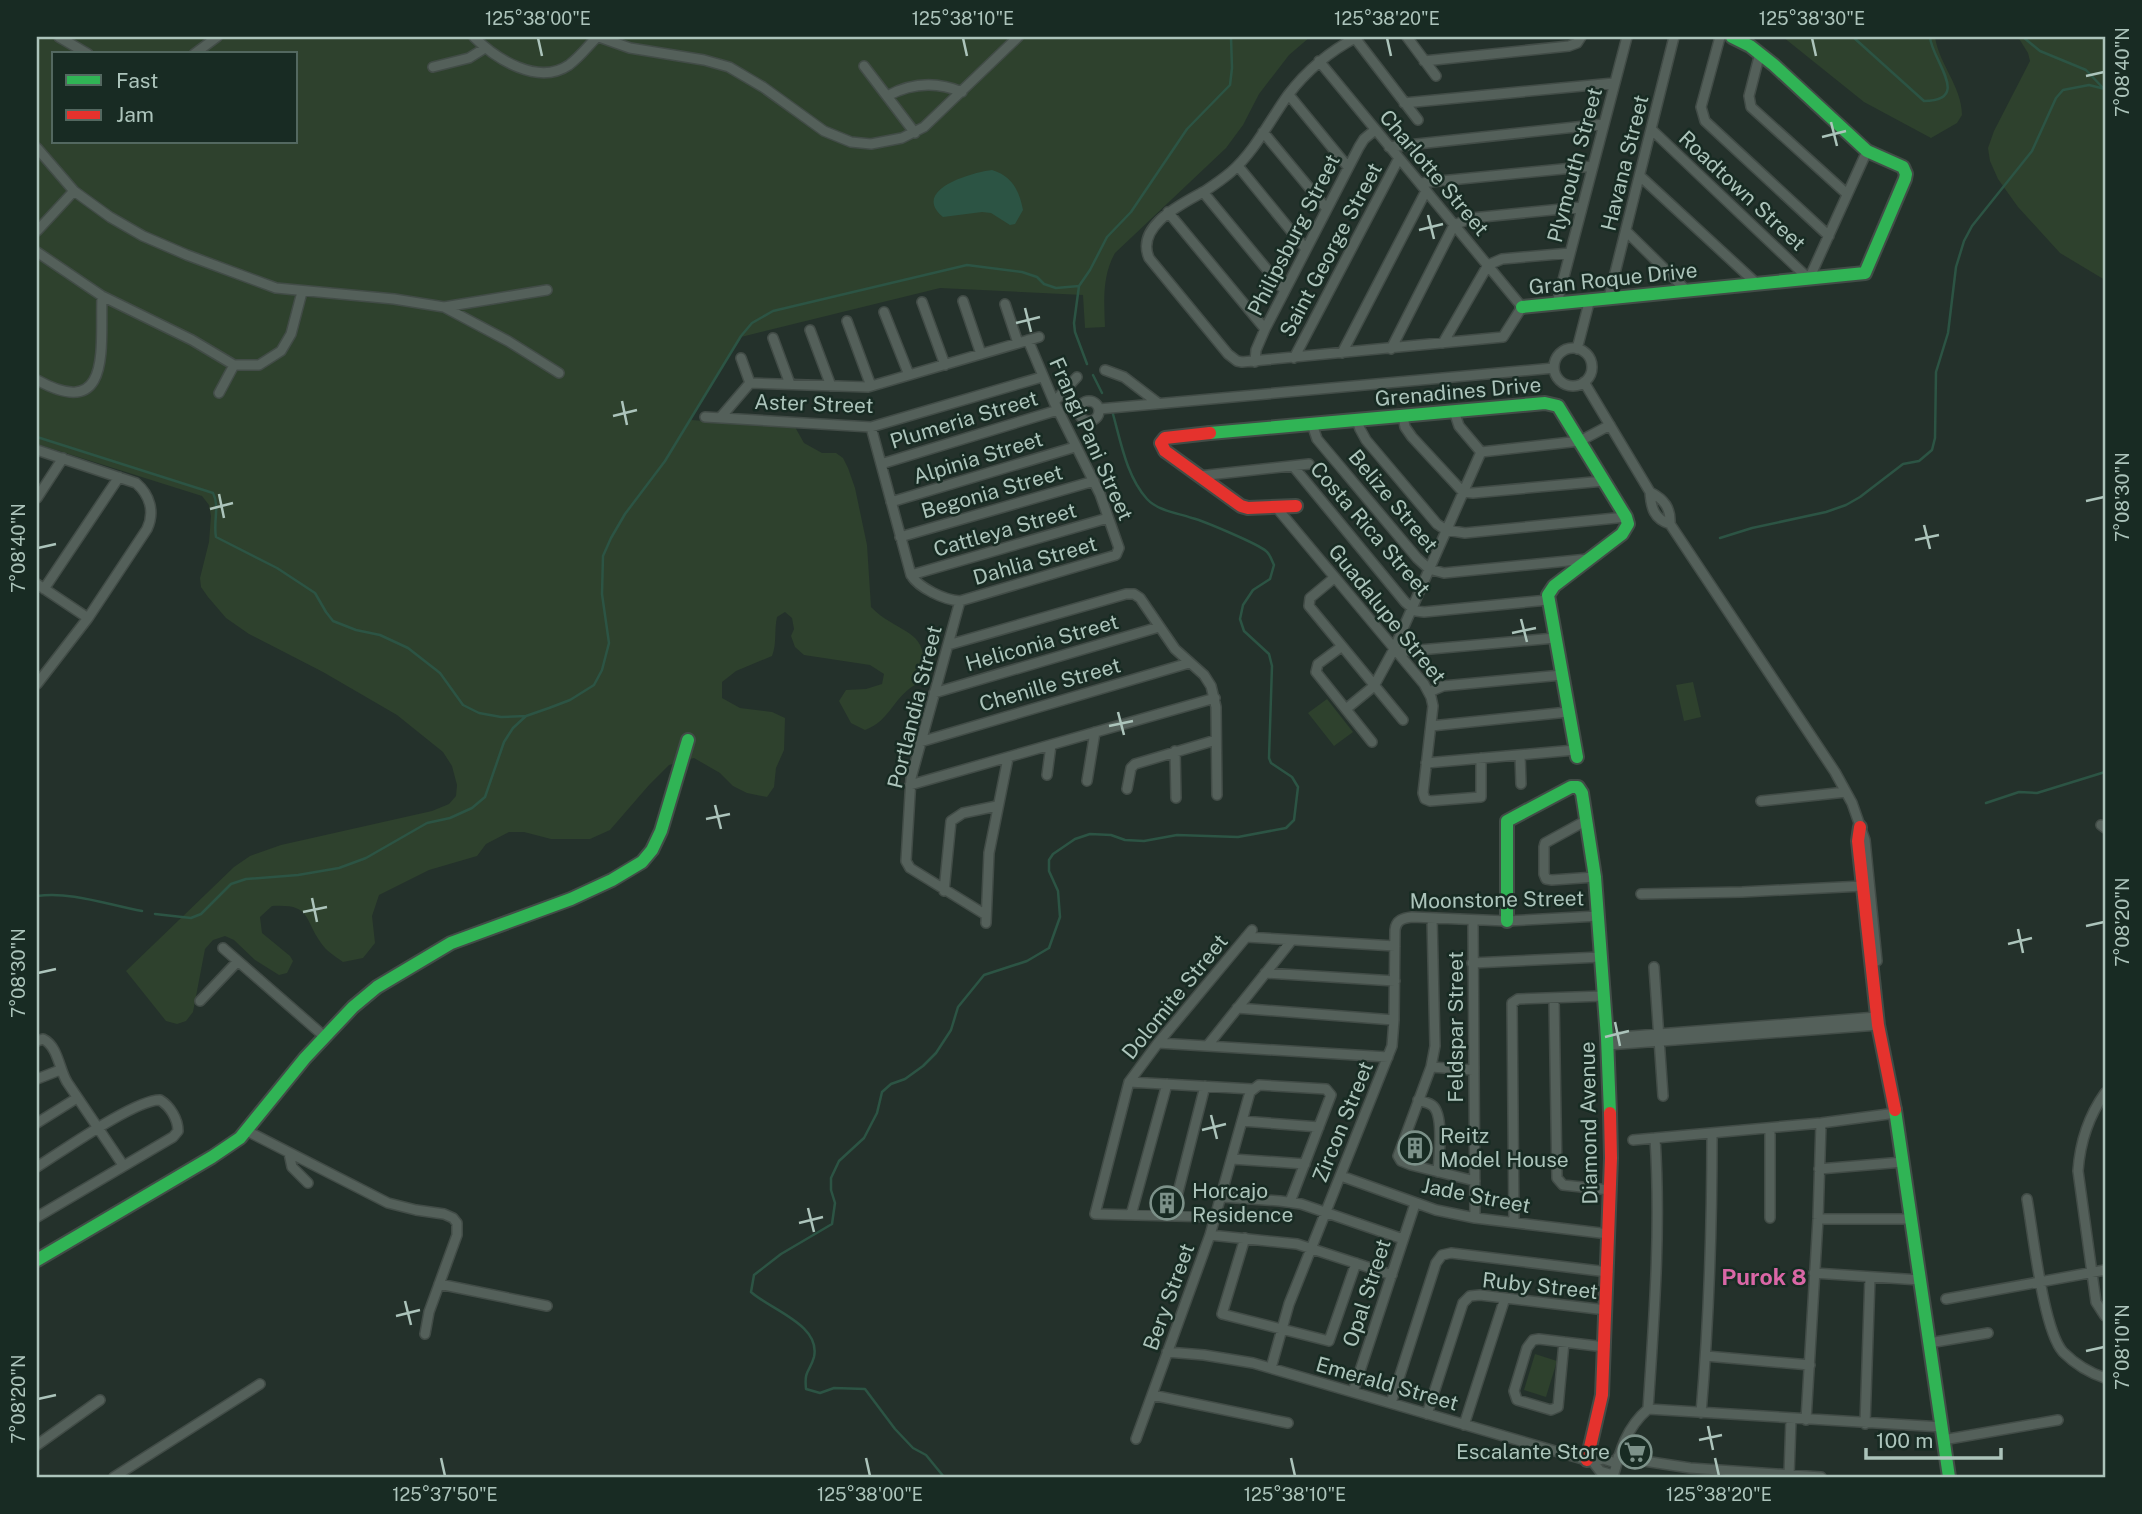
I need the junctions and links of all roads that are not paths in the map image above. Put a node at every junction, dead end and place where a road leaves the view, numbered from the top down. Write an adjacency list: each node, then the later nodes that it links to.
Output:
1 (59, 37): 14 (street)
2 (217, 37): 15 (street)
3 (474, 37): 13 (street)
4 (598, 37): 13 (street); 32 (street)
5 (1018, 37): 23 (street)
6 (1356, 37): 17 (street); 26 (street)
7 (1407, 37): 18 (street)
8 (1581, 37): 18 (street)
9 (1626, 37): 22 (street, Plymouth Street)
10 (1674, 37): 29 (street, Havana Street)
11 (1720, 37): 51 (street)
12 (1732, 37): 16 (street)
13 (485, 48): 20 (street)
14 (85, 52)
15 (197, 52)
16 (1760, 53): 35 (street); 44 (street)
17 (1319, 61): 24 (street); 30 (street, Charlotte Street)
18 (1424, 61): 21 (street)
19 (864, 66): 25 (street)
20 (433, 67)
21 (1436, 76)
22 (1615, 83): 26 (street); 28 (street, Plymouth Street)
23 (961, 92): 25 (street); 32 (street)
24 (1289, 95): 31 (street); 39 (street)
25 (887, 96): 32 (street)
26 (1404, 103): 27 (street)
27 (1418, 120)
28 (1604, 124): 33 (street); 38 (street, Plymouth Street)
29 (1651, 129): 40 (street, Havana Street); 56 (street, Roadtown Street)
30 (1375, 130): 33 (street, Charlotte Street); 39 (street, Philipsburg Street)
31 (1264, 132): 37 (street); 46 (street)
32 (915, 133)
33 (1389, 146): 36 (street, Charlotte Street)
34 (37, 148): 42 (street)
35 (1867, 151): 44 (street); 56 (street, Gran Roque Drive)
36 (1399, 158): 41 (street, Charlotte Street); 84 (street, Saint George Street)
37 (1238, 166): 43 (street); 52 (street)
38 (1593, 166): 41 (street); 45 (street, Plymouth Street)
39 (1348, 167): 46 (street, Philipsburg Street)
40 (1640, 176): 50 (street, Havana Street); 57 (street)
41 (1423, 187): 48 (street, Charlotte Street); 81 (street)
42 (74, 191): 49 (street); 61 (street)
43 (1203, 192): 47 (street); 59 (street)
44 (1847, 194): 51 (street)
45 (1582, 207): 48 (street); 54 (street, Plymouth Street)
46 (1326, 208): 52 (street, Philipsburg Street)
47 (1168, 212): 73 (street); 85 (street)
48 (1454, 225): 55 (street, Charlotte Street); 79 (street)
49 (37, 231)
50 (1626, 231): 60 (street); 63 (street, Havana Street)
51 (1829, 236): 56 (street)
52 (1305, 248): 59 (street, Philipsburg Street)
53 (37, 252): 62 (street)
54 (1570, 253): 55 (street); 67 (street, Plymouth Street)
55 (1488, 265): 70 (street, Charlotte Street); 78 (street)
56 (1809, 279): 57 (street, Gran Roque Drive)
57 (1756, 283): 60 (street, Gran Roque Drive)
58 (547, 290): 69 (street)
59 (1284, 290): 73 (street, Philipsburg Street)
60 (1686, 290): 63 (street, Gran Roque Drive)
61 (302, 292): 69 (street); 86 (street)
62 (102, 296): 86 (street); 94 (street)
63 (1609, 297): 64 (street, Gran Roque Drive)
64 (1590, 299): 67 (street, Gran Roque Drive); 80 (street)
65 (963, 301): 82 (street)
66 (922, 303): 87 (street)
67 (1558, 303): 70 (street, Gran Roque Drive)
68 (1005, 304): 77 (street, Frangi Pani Street)
69 (444, 307): 90 (street)
70 (1522, 307): 78 (street, Gran Roque Drive)
71 (884, 312): 91 (street)
72 (847, 321): 99 (street)
73 (1265, 329): 85 (street, Philipsburg Street)
74 (810, 330): 98 (street)
75 (1039, 337): 77 (street)
76 (774, 338): 97 (street)
77 (1023, 341): 82 (street); 92 (street, Frangi Pani Street)
78 (1443, 344): 79 (street, Gran Roque Drive)
79 (1391, 349): 81 (street, Gran Roque Drive)
80 (1577, 349): 88 (street); 95 (street)
81 (1342, 353): 84 (street, Gran Roque Drive)
82 (981, 354): 87 (street)
83 (741, 358): 96 (street)
84 (1294, 358): 85 (street, Gran Roque Drive)
85 (1255, 362)
86 (234, 365): 100 (street)
87 (945, 365): 91 (street)
88 (1554, 368): 95 (street); 101 (street)
89 (1105, 370): 101 (street)
90 (559, 373)
91 (909, 375): 99 (street)
92 (1042, 377): 102 (street, Frangi Pani Street); 111 (street, Aster Street)
93 (1077, 377): 102 (street)
94 (37, 380)
95 (1584, 382): 110 (street)
96 (750, 383): 97 (street); 106 (street)
97 (790, 384): 98 (street)
98 (831, 386): 99 (street)
99 (871, 386)
100 (219, 393)
101 (1158, 403): 108 (street)
102 (1056, 406): 108 (street, Frangi Pani Street); 117 (street, Plumeria Street)
103 (1454, 411): 104 (street, Grenadines Drive); 112 (street, Grenadines Drive); 115 (street)
104 (1403, 416): 107 (street, Grenadines Drive); 124 (street)
105 (705, 417): 106 (street, Aster Street)
106 (720, 418): 111 (street, Aster Street)
107 (1357, 420): 109 (street, Grenadines Drive); 133 (street)
108 (1062, 421): 113 (street, Frangi Pani Street)
109 (1312, 424): 120 (street, Grenadines Drive); 137 (street, Belize Street)
110 (1609, 425): 112 (street); 125 (street)
111 (871, 427): 117 (street)
112 (1580, 441): 115 (street); 123 (street, Grenadines Drive)
113 (1075, 447): 122 (street, Frangi Pani Street); 127 (street, Alpinia Street)
114 (37, 450): 116 (street)
115 (1481, 452): 124 (street)
116 (63, 458): 121 (street); 126 (street)
117 (881, 464): 127 (street)
118 (1309, 464): 119 (street, Costa Rica Street)
119 (1293, 466): 120 (street, Costa Rica Street); 143 (street, Costa Rica Street)
120 (1199, 476): 129 (street)
121 (119, 477): 140 (street); 144 (street)
122 (1094, 481): 131 (street, Frangi Pani Street); 134 (street, Begonia Street)
123 (1604, 481): 124 (street); 130 (street, Grenadines Drive)
124 (1463, 492): 133 (street)
125 (1650, 492): 132 (street); 132 (street)
126 (37, 498)
127 (891, 502): 134 (street)
128 (1296, 506): 129 (street)
129 (1276, 507): 139 (street, Guadalupe Street)
130 (1626, 517): 133 (street); 136 (street)
131 (1108, 518): 135 (street, Frangi Pani Street); 138 (street, Cattleya Street)
132 (1670, 524): 178 (street)
133 (1446, 530): 137 (street)
134 (900, 537): 138 (street)
135 (1118, 553): 142 (street, Dahlia Street)
136 (1590, 559): 137 (street, Belize Street); 141 (street)
137 (1429, 569): 143 (street)
138 (911, 575): 142 (street)
139 (1334, 578): 148 (street); 149 (street, Guadalupe Street)
140 (40, 586): 144 (street)
141 (1548, 600): 143 (street, Costa Rica Street); 146 (street)
142 (960, 601): 147 (street, Portlandia Street)
143 (1412, 609): 149 (street)
144 (88, 618): 152 (street)
145 (1159, 627): 147 (street); 150 (street); 155 (street, Heliconia Street)
146 (1555, 638): 149 (street); 151 (street)
147 (948, 645): 155 (street, Portlandia Street)
148 (1341, 647): 153 (street); 157 (street)
149 (1396, 651): 153 (street); 154 (street, Guadalupe Street)
150 (1189, 663): 156 (street); 164 (street, Chenille Street)
151 (1562, 675): 154 (street); 158 (street)
152 (37, 684)
153 (1374, 686): 157 (street); 159 (street)
154 (1429, 692): 160 (street, Guadalupe Street)
155 (934, 693): 164 (street, Portlandia Street)
156 (1215, 698): 161 (street); 163 (street)
157 (1346, 709): 165 (street)
158 (1568, 712): 160 (street); 168 (street)
159 (1403, 720)
160 (1430, 726): 172 (street, Guadalupe Street)
161 (1095, 733): 166 (street); 174 (street)
162 (688, 740): 210 (street)
163 (1216, 740): 167 (street); 179 (street)
164 (920, 741): 176 (street, Portlandia Street)
165 (1372, 742)
166 (1051, 745): 170 (street); 173 (street)
167 (1175, 751): 177 (street); 180 (street)
168 (1576, 754): 169 (street)
169 (1520, 755): 171 (street); 175 (street)
170 (1008, 758): 176 (street); 182 (street)
171 (1481, 758): 172 (street); 172 (street, Guadalupe Street)
172 (1426, 762)
173 (1047, 775)
174 (1087, 781)
175 (1521, 784)
176 (910, 785): 187 (street, Portlandia Street)
177 (1126, 789)
178 (1846, 792): 181 (street); 184 (street)
179 (1217, 794)
180 (1176, 798)
181 (1761, 801)
182 (997, 806): 187 (street); 187 (street)
183 (1587, 820): 185 (street, Diamond Avenue); 185 (street); 192 (street, Diamond Avenue)
184 (1860, 827): 186 (street); 206 (street)
185 (1595, 877): 189 (street, Diamond Avenue)
186 (1863, 886): 188 (street); 206 (street)
187 (944, 891)
188 (1641, 894)
189 (1598, 916): 192 (street, Moonstone Street); 197 (street, Diamond Avenue)
190 (1432, 918): 191 (street, Moonstone Street); 193 (street, Moonstone Street); 217 (street)
191 (1473, 920): 192 (street, Moonstone Street); 199 (street, Feldspar Street)
192 (1507, 921)
193 (1397, 922): 195 (street, Zircon Street)
194 (1292, 940): 195 (street); 201 (street); 214 (street, Dolomite Street)
195 (1395, 946): 202 (street, Zircon Street)
196 (223, 948): 198 (street)
197 (1601, 957): 199 (street); 203 (street, Diamond Avenue)
198 (238, 961): 205 (street); 210 (street)
199 (1472, 963): 219 (street, Feldspar Street)
200 (1654, 967): 211 (street)
201 (1265, 973): 202 (street); 207 (street)
202 (1395, 981): 208 (street, Zircon Street)
203 (1604, 996): 204 (street); 213 (street, Diamond Avenue)
204 (1554, 998): 251 (street); 265 (street)
205 (200, 1001)
206 (1876, 1003): 209 (street)
207 (1237, 1008): 208 (street); 215 (street)
208 (1394, 1020): 216 (street, Zircon Street)
209 (1877, 1021): 211 (street); 229 (street)
210 (325, 1037): 236 (street)
211 (1659, 1037): 213 (street); 226 (street)
212 (37, 1041): 218 (street)
213 (1607, 1041): 251 (street, Diamond Avenue)
214 (1158, 1043): 215 (street); 221 (street, Dolomite Street)
215 (1208, 1045): 216 (street)
216 (1388, 1057): 248 (street, Zircon Street)
217 (1431, 1067): 219 (street); 228 (street)
218 (60, 1070): 220 (street); 227 (street)
219 (1473, 1070): 249 (street, Feldspar Street)
220 (37, 1079)
221 (1129, 1082): 222 (street); 257 (street, Dolomite Street)
222 (1167, 1084): 223 (street); 257 (street)
223 (1205, 1086): 224 (street); 258 (street)
224 (1253, 1088): 230 (street, Bery Street); 233 (street)
225 (2105, 1093): 276 (street)
226 (1663, 1096)
227 (77, 1098): 231 (street); 234 (street)
228 (1418, 1100): 247 (street); 247 (street)
229 (1896, 1113): 232 (street); 242 (street)
230 (1242, 1121): 233 (street); 241 (street, Bery Street)
231 (37, 1123)
232 (1821, 1123): 235 (street); 246 (street)
233 (1319, 1127): 243 (street)
234 (98, 1128): 244 (street); 244 (street); 245 (street)
235 (1770, 1128): 237 (street); 262 (street)
236 (247, 1131): 240 (street); 271 (street)
237 (1712, 1134): 238 (street); 294 (street)
238 (1655, 1139): 239 (street); 303 (street)
239 (1633, 1140)
240 (289, 1153): 250 (street); 281 (street)
241 (1232, 1159): 243 (street); 252 (street, Bery Street)
242 (1903, 1162): 246 (street); 264 (street)
243 (1305, 1164): 254 (street)
244 (122, 1165): 259 (street)
245 (37, 1167)
246 (1819, 1169): 263 (street)
247 (1438, 1172): 249 (street)
248 (1340, 1176): 255 (street, Jade Street); 256 (street, Zircon Street)
249 (1475, 1181): 261 (street, Feldspar Street)
250 (308, 1183)
251 (1610, 1190): 266 (street, Diamond Avenue)
252 (1222, 1197): 254 (street); 260 (street, Bery Street)
253 (2027, 1199): 280 (street)
254 (1290, 1202): 256 (street)
255 (1415, 1204): 261 (street, Jade Street); 269 (street, Opal Street)
256 (1326, 1213): 269 (street); 270 (street, Zircon Street)
257 (1132, 1215): 258 (street, Dolomite Street)
258 (1172, 1216): 260 (street, Dolomite Street)
259 (37, 1217)
260 (1216, 1217): 267 (street, Bery Street)
261 (1475, 1218): 265 (street, Jade Street)
262 (1770, 1218)
263 (1818, 1219): 264 (street); 275 (street)
264 (1911, 1219): 279 (street)
265 (1514, 1223): 266 (street, Jade Street)
266 (1609, 1234): 274 (street, Diamond Avenue)
267 (1210, 1235): 268 (street); 293 (street, Bery Street)
268 (1245, 1238): 270 (street); 287 (street)
269 (1404, 1239): 277 (street, Opal Street)
270 (1312, 1248): 272 (street); 287 (street, Zircon Street)
271 (37, 1260)
272 (1356, 1263): 277 (street); 287 (street)
273 (2105, 1270): 276 (street)
274 (1608, 1272): 285 (street, Diamond Avenue); 302 (street)
275 (1814, 1273): 278 (street); 295 (street)
276 (2092, 1273): 280 (street); 286 (street)
277 (1392, 1275): 299 (street, Opal Street)
278 (1870, 1277): 279 (street); 311 (street)
279 (1920, 1280): 291 (street)
280 (2041, 1282): 283 (street); 297 (street)
281 (439, 1284): 284 (street); 289 (street)
282 (1505, 1298): 285 (street, Ruby Street); 305 (street, Ruby Street); 310 (street)
283 (1946, 1298)
284 (547, 1306)
285 (1606, 1310): 292 (street, Diamond Avenue)
286 (2105, 1316)
287 (1281, 1329): 296 (street, Zircon Street)
288 (1988, 1333): 291 (street)
289 (425, 1334)
290 (1564, 1342): 290 (street); 292 (street)
291 (1929, 1343): 312 (street)
292 (1605, 1347): 316 (street, Diamond Avenue)
293 (1167, 1352): 296 (street, Emerald Street); 300 (street, Bery Street)
294 (1706, 1356): 295 (street); 304 (street)
295 (1810, 1365): 307 (street)
296 (1271, 1368): 299 (street, Emerald Street)
297 (2105, 1378)
298 (260, 1384): 319 (street)
299 (1353, 1392): 302 (street, Emerald Street)
300 (1152, 1395): 309 (street); 313 (street, Bery Street)
301 (100, 1400): 314 (street)
302 (1391, 1403): 305 (street, Emerald Street)
303 (1648, 1409): 304 (street); 315 (street)
304 (1700, 1413): 306 (street)
305 (1427, 1414): 310 (street, Emerald Street)
306 (1791, 1419): 307 (street); 317 (street)
307 (1806, 1420): 311 (street)
308 (2058, 1420): 312 (street)
309 (1288, 1423)
310 (1464, 1424): 316 (street, Emerald Street)
311 (1865, 1424): 312 (street)
312 (1942, 1434): 321 (street)
313 (1136, 1438)
314 (37, 1446)
315 (1617, 1460): 316 (street, Emerald Street); 317 (street, Emerald Street); 318 (street)
316 (1590, 1461): 318 (street, Emerald Street)
317 (1789, 1475): 320 (street, Emerald Street)
318 (1613, 1476)
319 (114, 1477)
320 (1821, 1477)
321 (1949, 1477)

